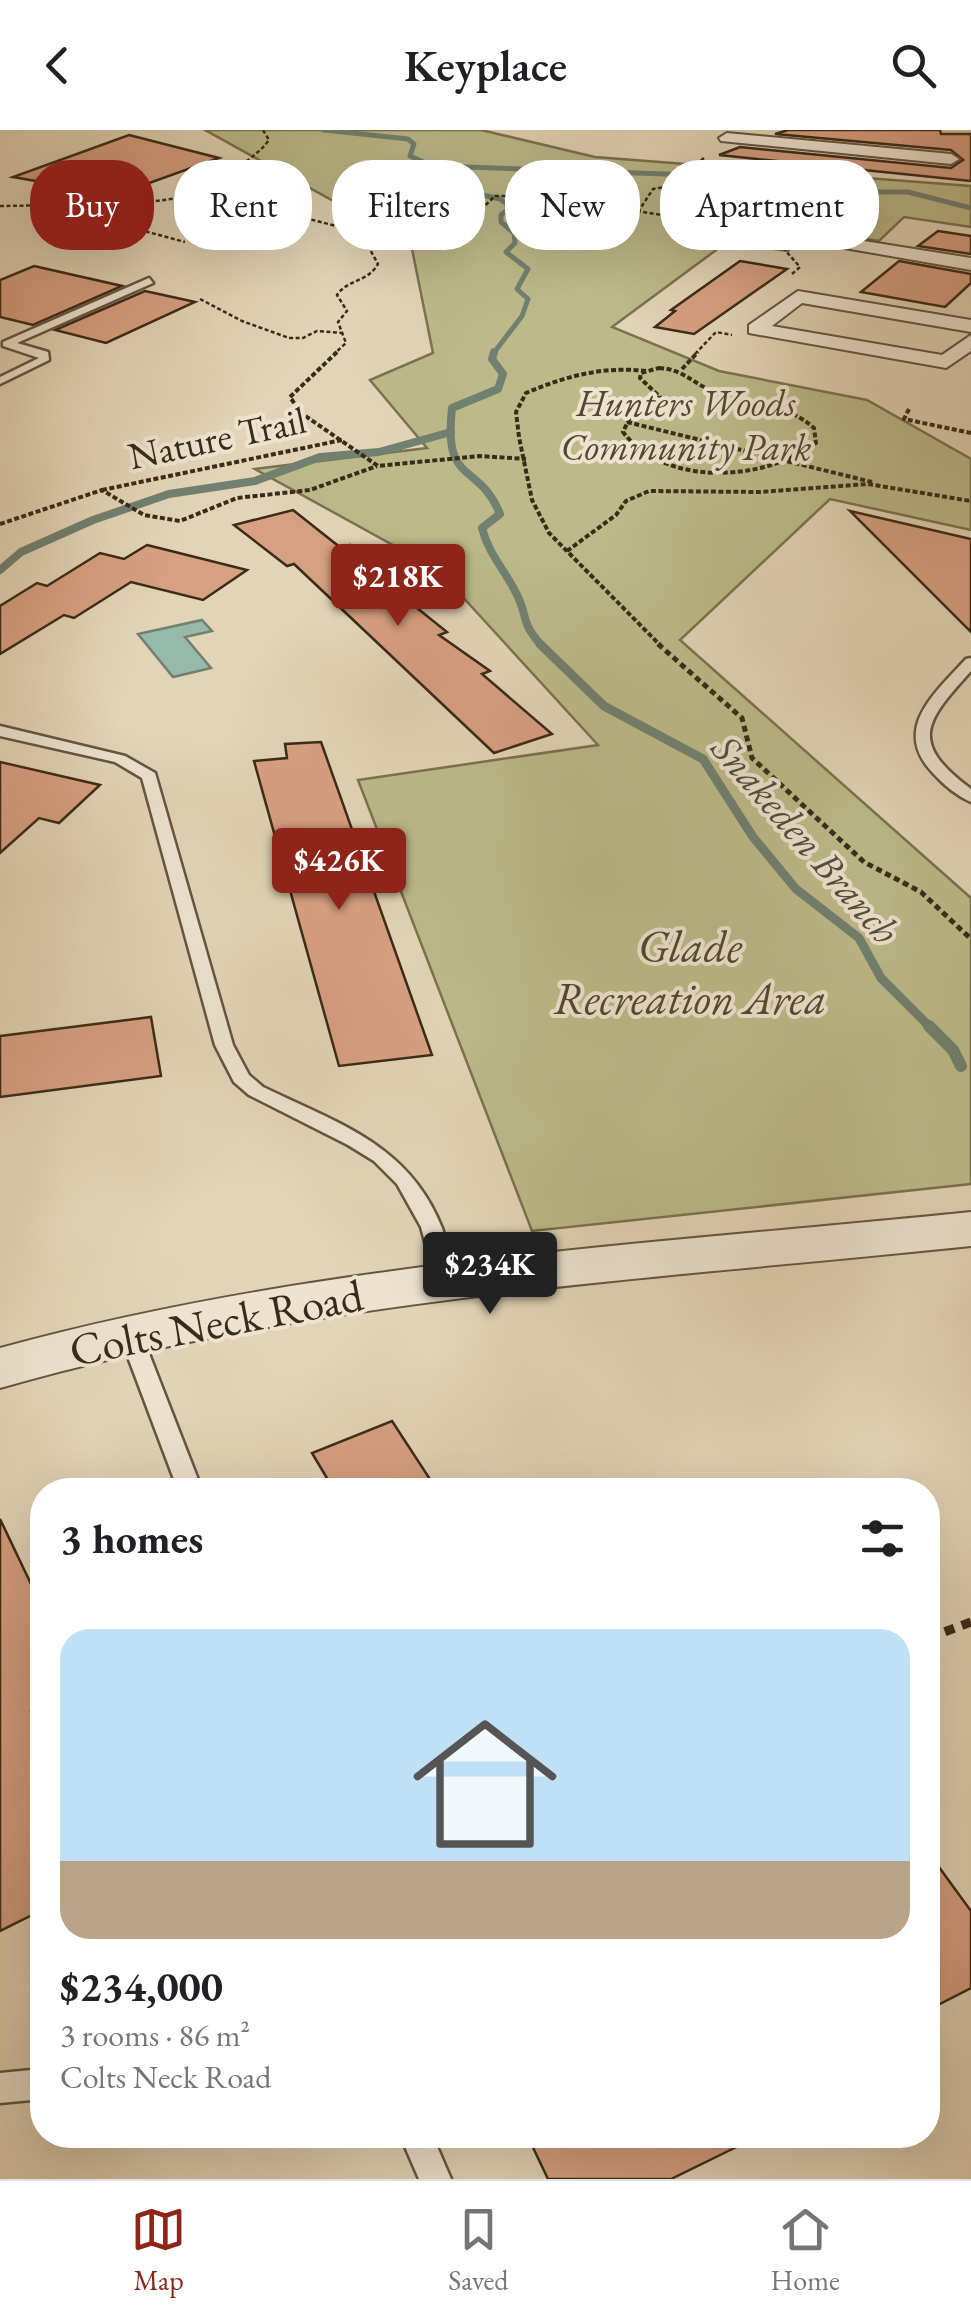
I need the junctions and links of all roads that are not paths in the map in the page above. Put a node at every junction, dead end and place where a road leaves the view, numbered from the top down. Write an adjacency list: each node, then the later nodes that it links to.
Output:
1 (734, 134): 2 (street); 3 (street)
2 (704, 158)
3 (950, 159)
4 (879, 249): 5 (street)
5 (971, 264)
6 (149, 281): 9 (lane)
7 (971, 326): 8 (street)
8 (971, 341)
9 (0, 381)
10 (971, 662): 12 (lane)
11 (0, 731): 14 (lane)
12 (971, 797)
13 (971, 1229): 14 (street, Colts Neck Road)
14 (445, 1281): 15 (street, Colts Neck Road)
15 (130, 1332): 16 (street, Colts Neck Road); 17 (lane)
16 (0, 1368)
17 (185, 1478)
18 (30, 2085): 19 (lane)
19 (0, 2088)
20 (422, 2148): 21 (lane)
21 (435, 2179)

